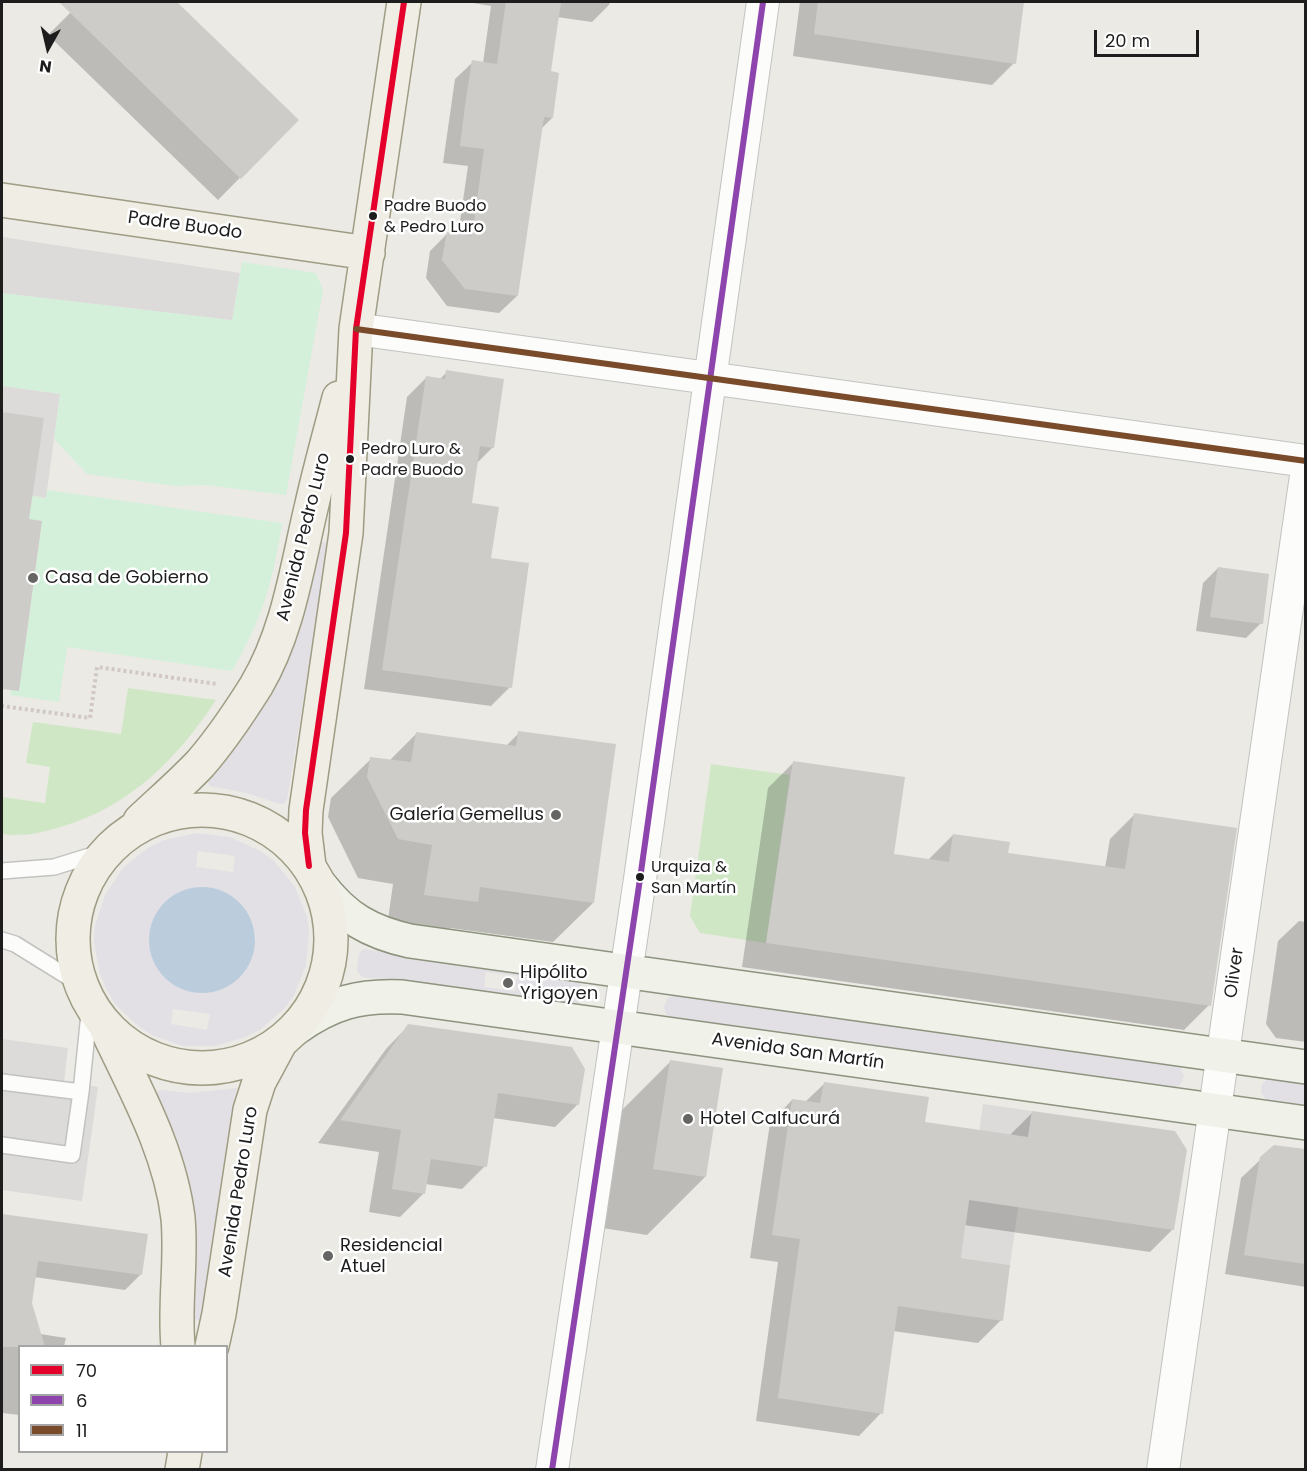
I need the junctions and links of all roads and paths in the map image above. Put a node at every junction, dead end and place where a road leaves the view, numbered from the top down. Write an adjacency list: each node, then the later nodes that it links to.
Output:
1 (404, 2): 4 (main road, Avenida Pedro Luro)
2 (763, 2): 6 (street)
3 (2, 200): 4 (main road, Padre Buodo)
4 (368, 253): 5 (main road, Avenida Pedro Luro)
5 (356, 329): 6 (street); 11 (main road, Avenida Pedro Luro); 13 (main road, Avenida Pedro Luro)
6 (710, 378): 7 (street); 15 (street)
7 (1305, 461)
8 (1305, 476): 19 (street, Oliver)
9 (224, 685): 10 (path)
10 (2, 706)
11 (116, 843): 12 (lane); 13 (main road); 16 (main road)
12 (2, 872)
13 (314, 876): 15 (main road); 18 (main road, Avenida Pedro Luro)
14 (2, 940): 16 (lane)
15 (626, 971): 17 (street); 19 (main road)
16 (91, 1003): 18 (main road); 22 (lane); 26 (main road)
17 (618, 1027): 18 (main road, Avenida San Martín); 23 (main road, Avenida San Martín); 30 (street)
18 (288, 1035): 27 (main road, Avenida Pedro Luro)
19 (1223, 1055): 20 (main road); 23 (street, Oliver)
20 (1305, 1067)
21 (2, 1082): 22 (lane)
22 (81, 1092): 25 (lane)
23 (1215, 1111): 24 (main road, Avenida San Martín); 31 (street, Oliver)
24 (1305, 1123)
25 (2, 1145)
26 (177, 1345)
27 (212, 1345)
28 (185, 1453): 29 (main road)
29 (182, 1470)
30 (552, 1470)
31 (1163, 1470)

